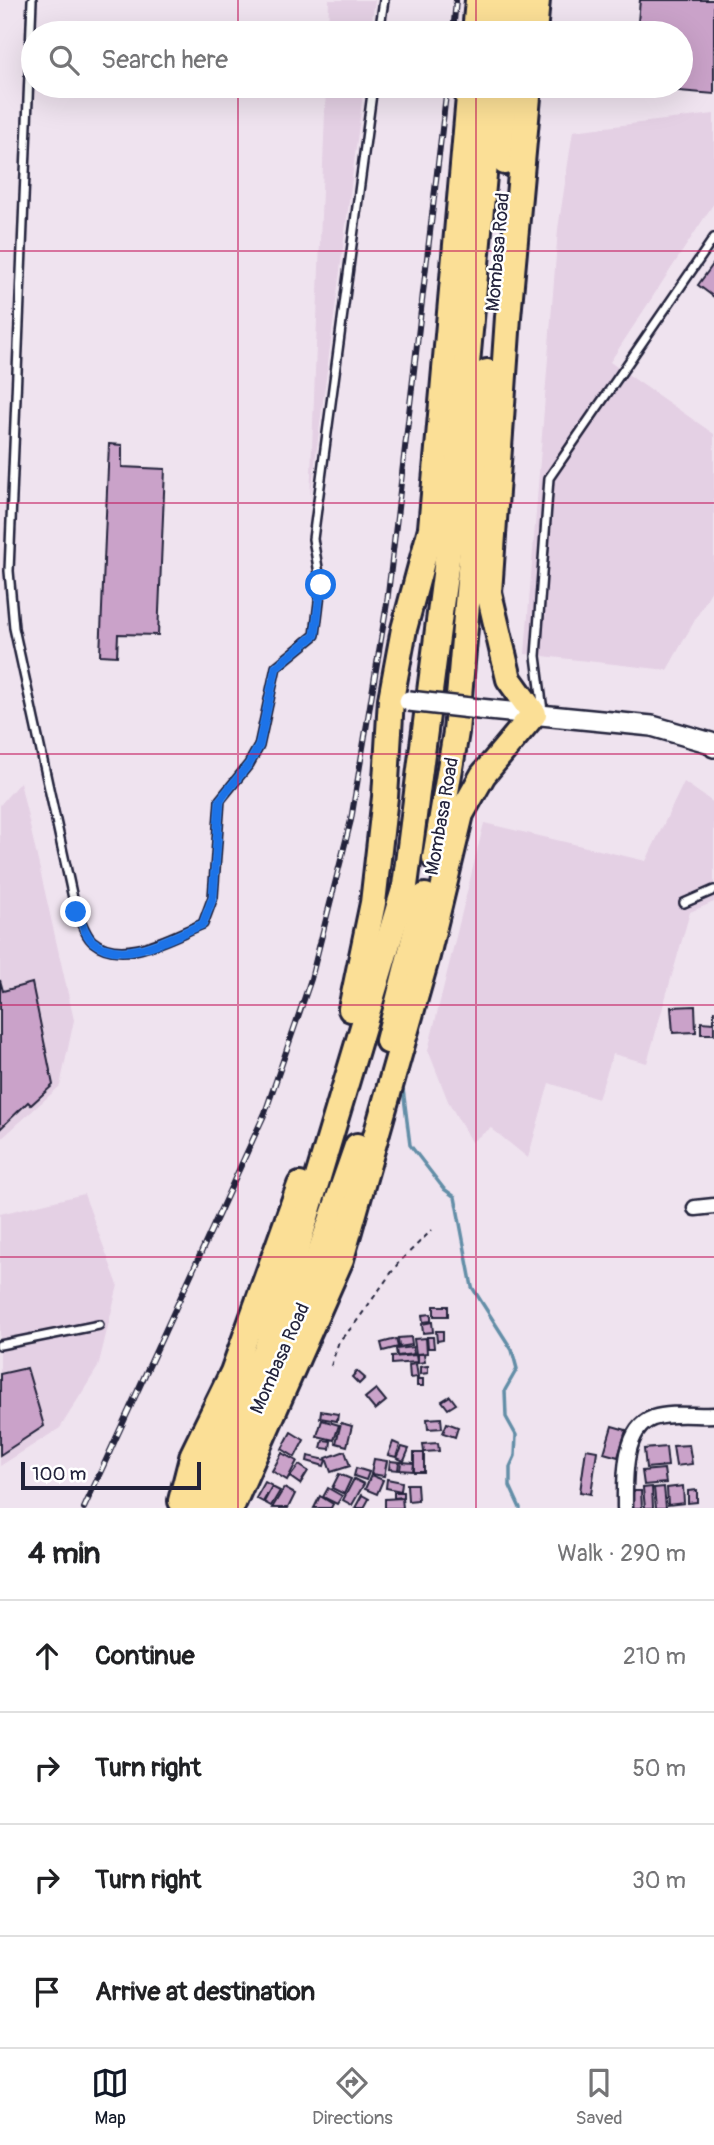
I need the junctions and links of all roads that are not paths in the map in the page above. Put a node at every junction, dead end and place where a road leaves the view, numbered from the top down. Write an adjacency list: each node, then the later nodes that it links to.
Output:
1 (32, 0): 7 (lane)
2 (384, 0): 8 (lane)
3 (478, 0): 9 (highway)
4 (500, 0): 10 (highway)
5 (519, 0): 11 (highway)
6 (537, 0): 12 (highway)
7 (31, 21)
8 (381, 21)
9 (476, 21)
10 (498, 21)
11 (517, 21)
12 (535, 21)
13 (28, 98): 14 (lane)
14 (371, 98)
15 (469, 98): 20 (highway)
16 (491, 98): 31 (highway, Mombasa Road)
17 (511, 98): 32 (highway, Mombasa Road)
18 (528, 98): 21 (highway)
19 (714, 238): 21 (lane)
20 (400, 700): 21 (street, bridge); 30 (highway)
21 (539, 715): 22 (street); 33 (highway)
22 (714, 747)
23 (714, 890): 24 (lane)
24 (684, 903)
25 (714, 1206): 26 (street)
26 (695, 1208)
27 (99, 1325): 28 (lane)
28 (0, 1345)
29 (714, 1415): 34 (street)
30 (179, 1508)
31 (188, 1508)
32 (206, 1508)
33 (231, 1508)
34 (625, 1508)

